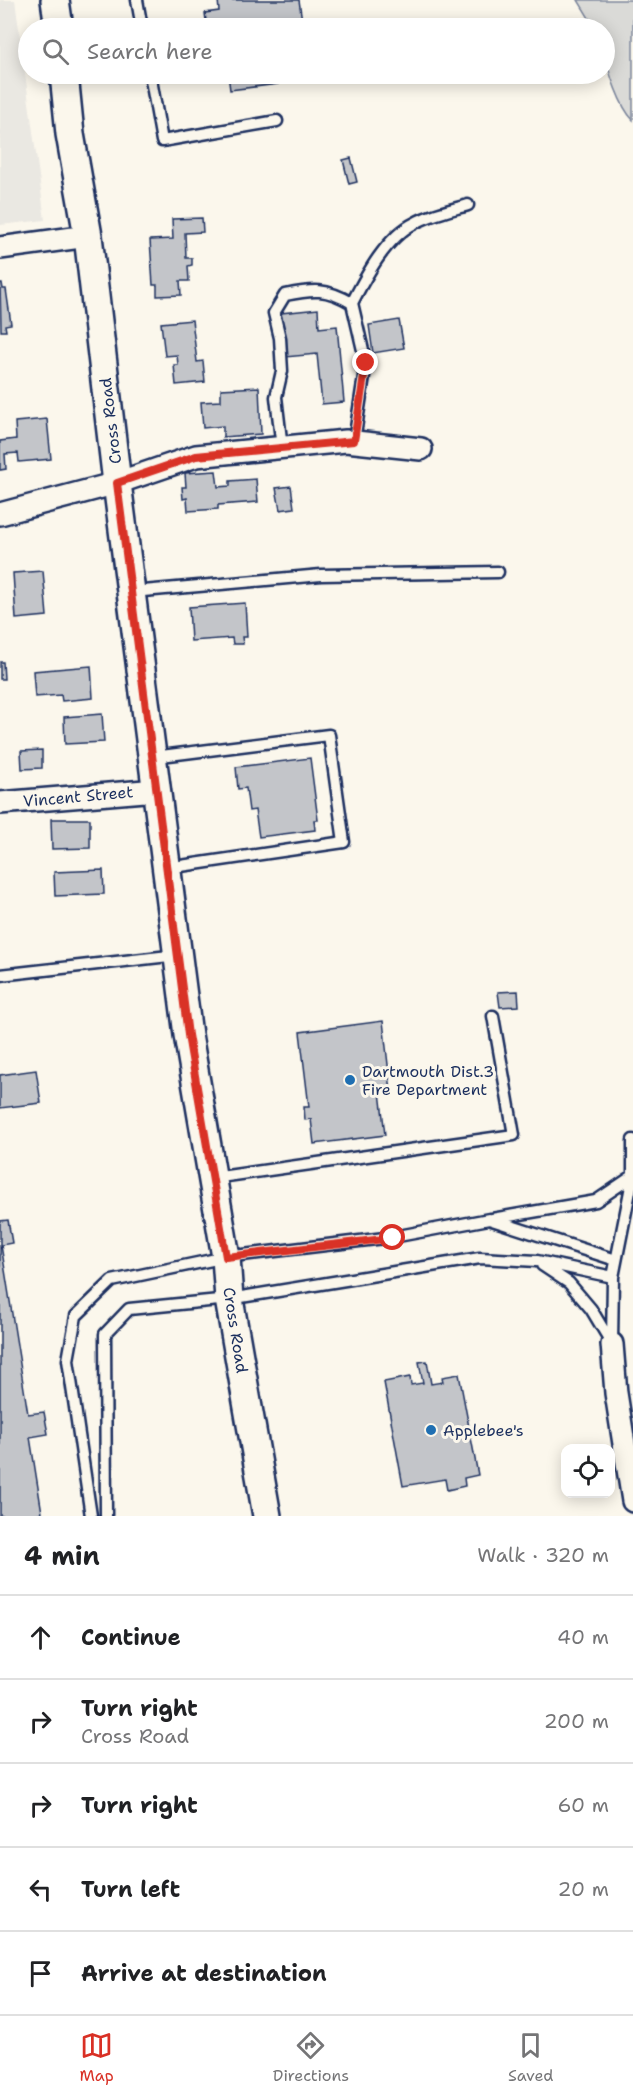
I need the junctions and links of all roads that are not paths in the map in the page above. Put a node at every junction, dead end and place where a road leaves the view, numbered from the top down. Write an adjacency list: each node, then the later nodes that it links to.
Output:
1 (55, 0): 3 (street)
2 (137, 0): 4 (lane)
3 (58, 18)
4 (140, 18)
5 (65, 84): 9 (street, Cross Road)
6 (152, 84): 7 (lane)
7 (277, 122)
8 (468, 205): 11 (lane)
9 (88, 236): 10 (street); 15 (street, Cross Road)
10 (0, 248)
11 (352, 303): 12 (lane); 13 (lane)
12 (354, 441): 13 (street); 14 (street)
13 (282, 448): 15 (street)
14 (421, 449)
15 (117, 483): 16 (street); 18 (street, Cross Road)
16 (0, 514)
17 (498, 572): 18 (lane)
18 (131, 592): 19 (street, Cross Road)
19 (153, 757): 20 (street, Cross Road); 22 (lane)
20 (157, 790): 21 (street, Vincent Street); 22 (street, Cross Road)
21 (0, 803)
22 (167, 868): 23 (street, Cross Road)
23 (178, 955): 24 (lane); 28 (street, Cross Road)
24 (0, 975)
25 (493, 1016): 28 (lane)
26 (633, 1140): 27 (lane)
27 (633, 1176): 29 (lane); 31 (lane)
28 (213, 1178): 30 (street, Cross Road)
29 (489, 1219): 30 (lane); 31 (lane)
30 (226, 1257): 34 (street, Cross Road); 37 (lane)
31 (616, 1260): 33 (lane)
32 (537, 1261): 33 (lane); 34 (lane); 35 (lane)
33 (613, 1277): 35 (lane)
34 (229, 1299): 38 (lane); 39 (street, Cross Road)
35 (612, 1344): 36 (street)
36 (633, 1501)
37 (91, 1516)
38 (106, 1516)
39 (267, 1516)

